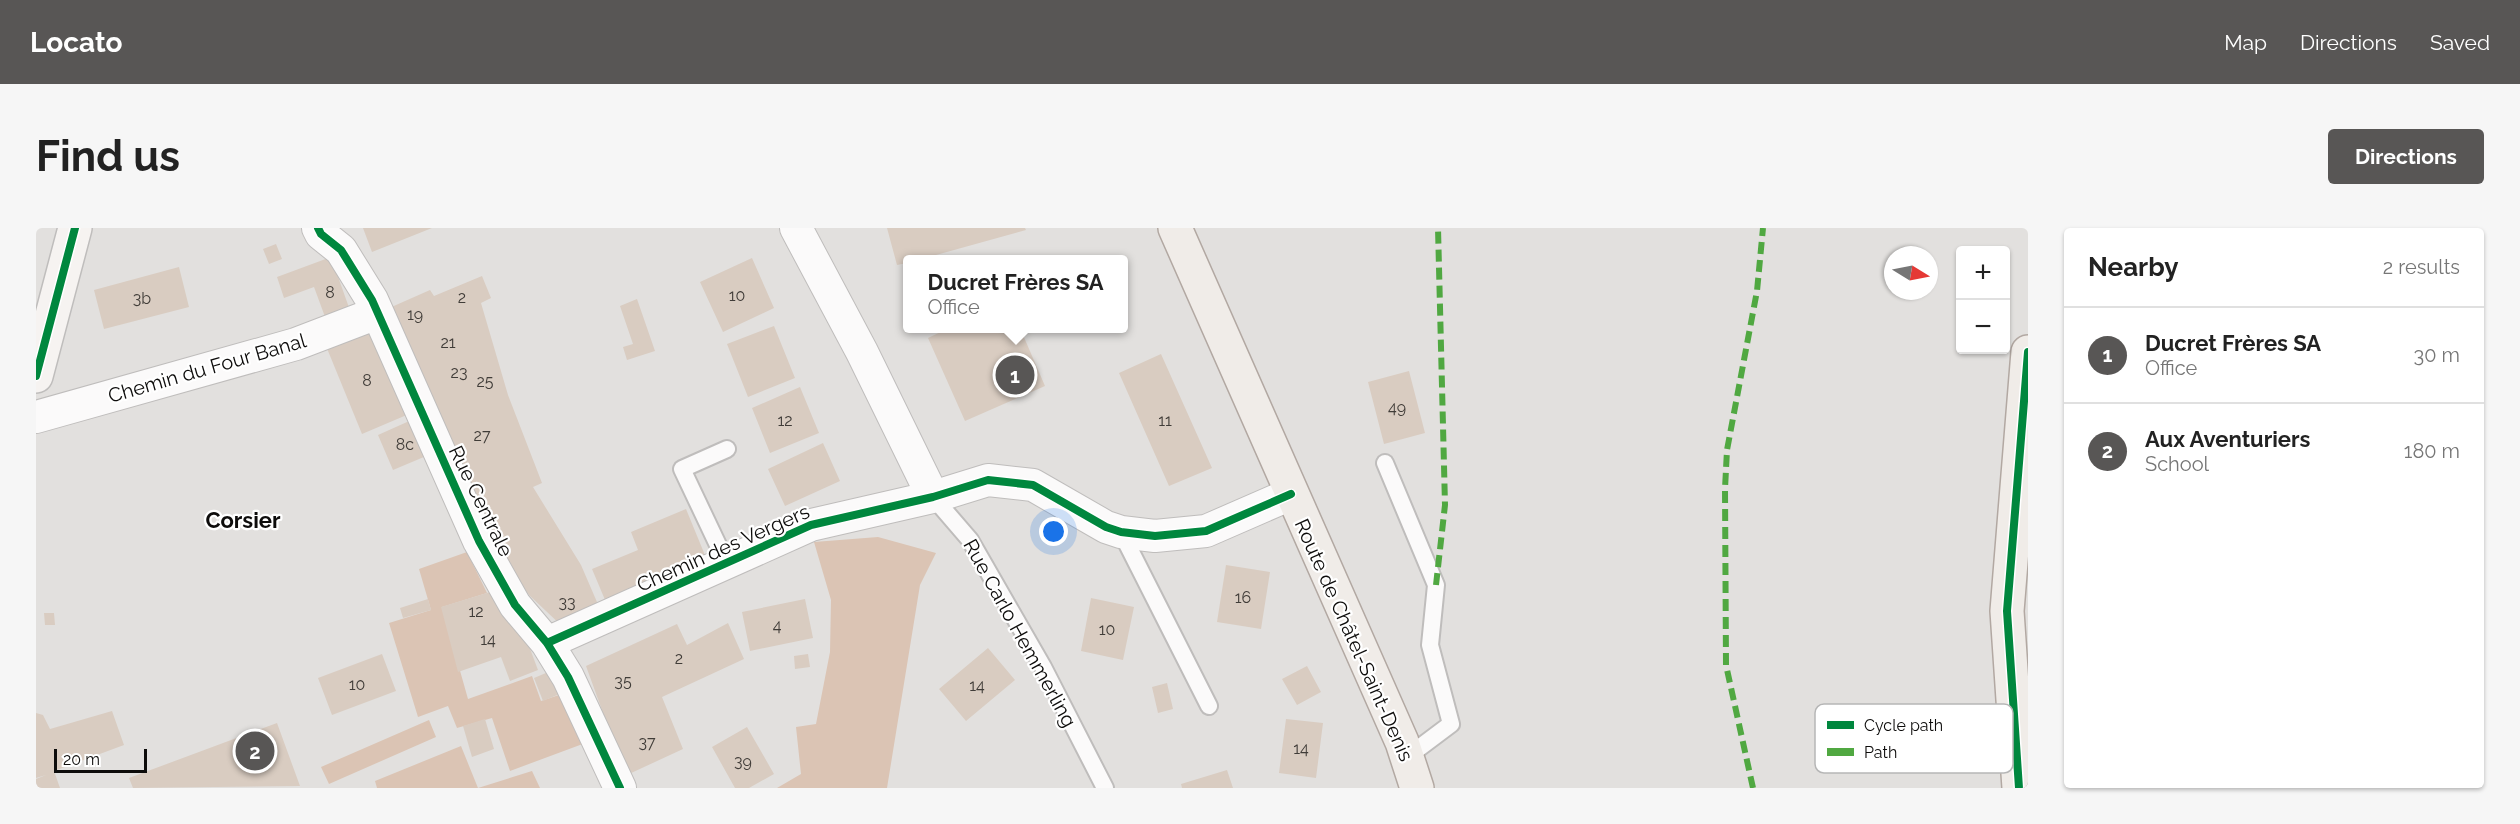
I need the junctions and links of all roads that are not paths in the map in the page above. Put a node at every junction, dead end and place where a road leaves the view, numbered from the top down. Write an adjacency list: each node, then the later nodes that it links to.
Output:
1 (74, 228): 7 (street)
2 (318, 228): 5 (street, Rue Centrale)
3 (796, 228): 12 (street, Rue Carlo Hemmerling)
4 (1175, 228): 11 (main road, Route de Châtel-Saint-Denis)
5 (377, 313): 8 (street, Chemin du Four Banal); 15 (street, Rue Centrale)
6 (2028, 352): 21 (main road)
7 (36, 376)
8 (36, 417)
9 (727, 449): 14 (lane)
10 (1386, 463): 17 (lane)
11 (1291, 494): 13 (street, Chemin des Vergers); 17 (main road, Route de Châtel-Saint-Denis)
12 (933, 497): 13 (street, Chemin des Vergers); 14 (street, Chemin des Vergers); 19 (lane, Rue Carlo Hemmerling)
13 (1121, 532): 16 (lane)
14 (727, 564): 15 (street, Chemin des Vergers)
15 (547, 643): 18 (street, Rue Centrale)
16 (1209, 706)
17 (1407, 757): 20 (main road, Route de Châtel-Saint-Denis)
18 (620, 788)
19 (1105, 788)
20 (1417, 788)
21 (2019, 788)

